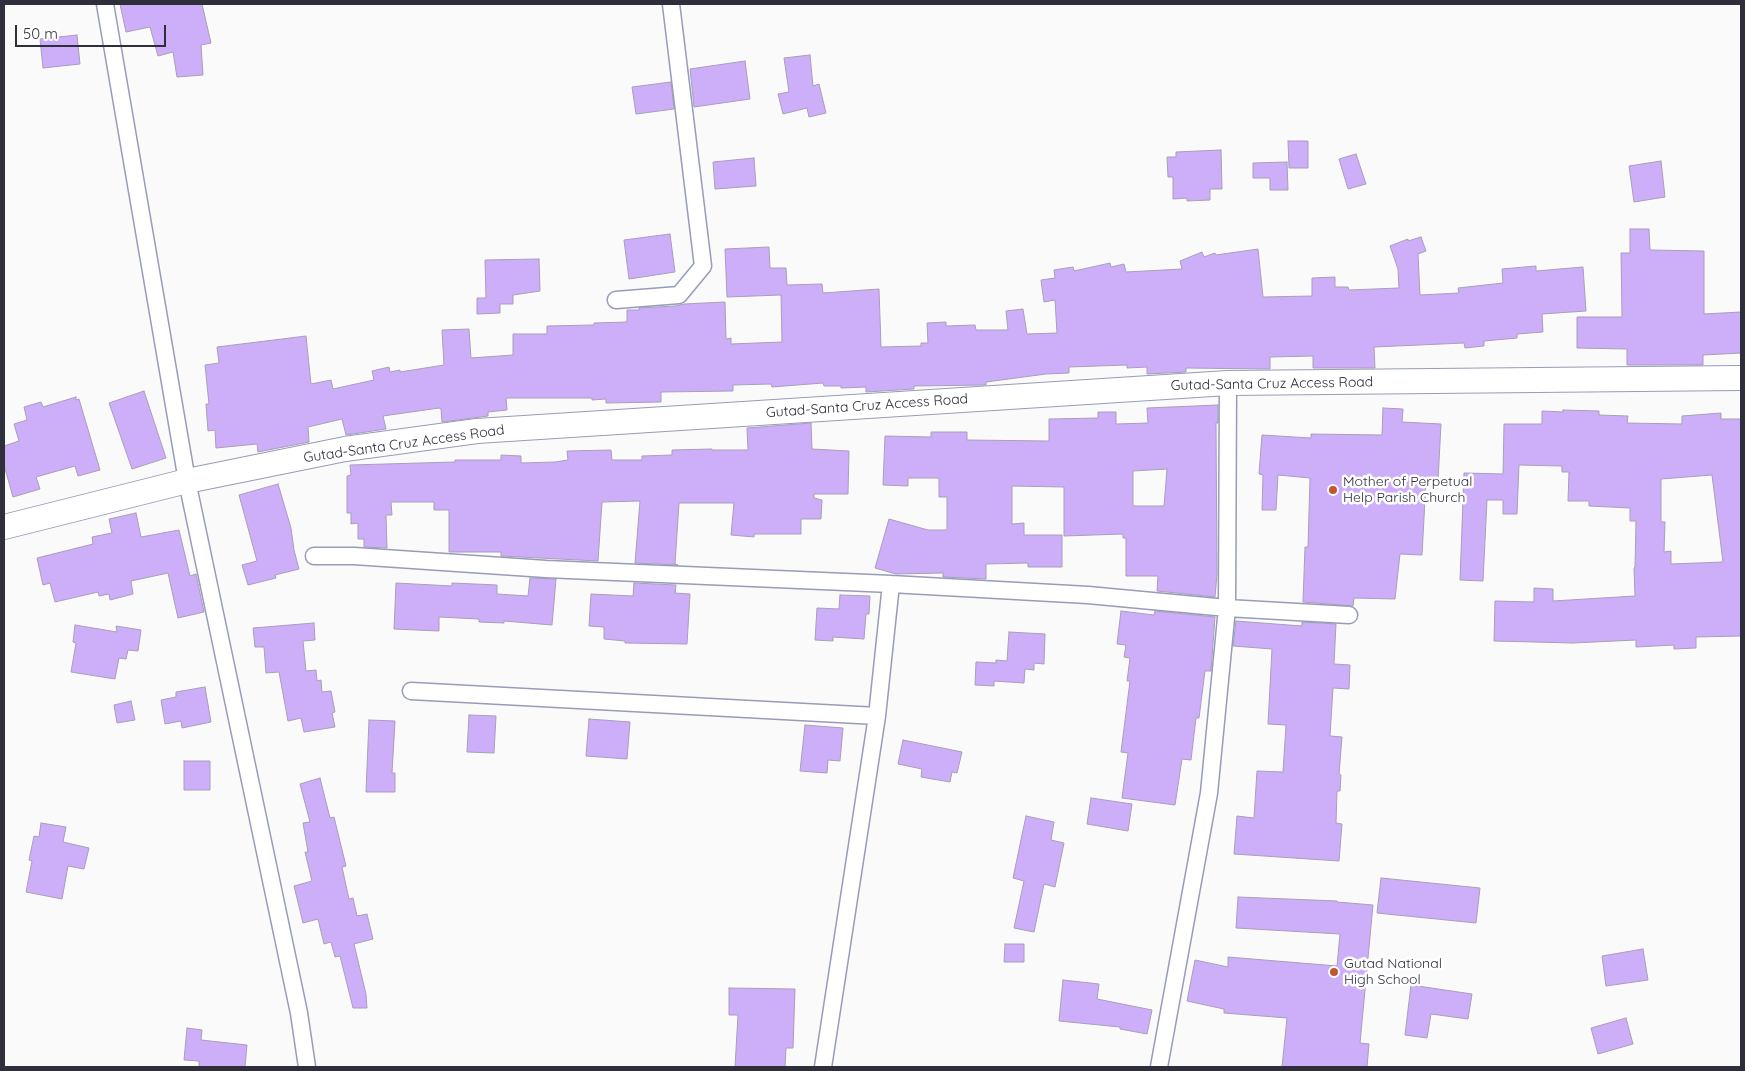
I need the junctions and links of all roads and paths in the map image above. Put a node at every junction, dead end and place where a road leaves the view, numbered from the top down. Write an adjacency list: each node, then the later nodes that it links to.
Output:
1 (105, 4): 6 (street)
2 (671, 4): 3 (street)
3 (616, 300)
4 (1741, 378): 5 (main road, Gutad-Santa Cruz Access Road)
5 (1228, 383): 6 (main road, Gutad-Santa Cruz Access Road); 10 (street)
6 (187, 481): 7 (main road, Gutad-Santa Cruz Access Road); 14 (street)
7 (4, 527)
8 (314, 556): 9 (street)
9 (891, 584): 10 (street); 13 (street)
10 (1227, 608): 11 (street); 16 (street)
11 (1350, 615)
12 (411, 691): 13 (street)
13 (877, 716): 15 (street)
14 (307, 1067)
15 (823, 1067)
16 (1159, 1067)

